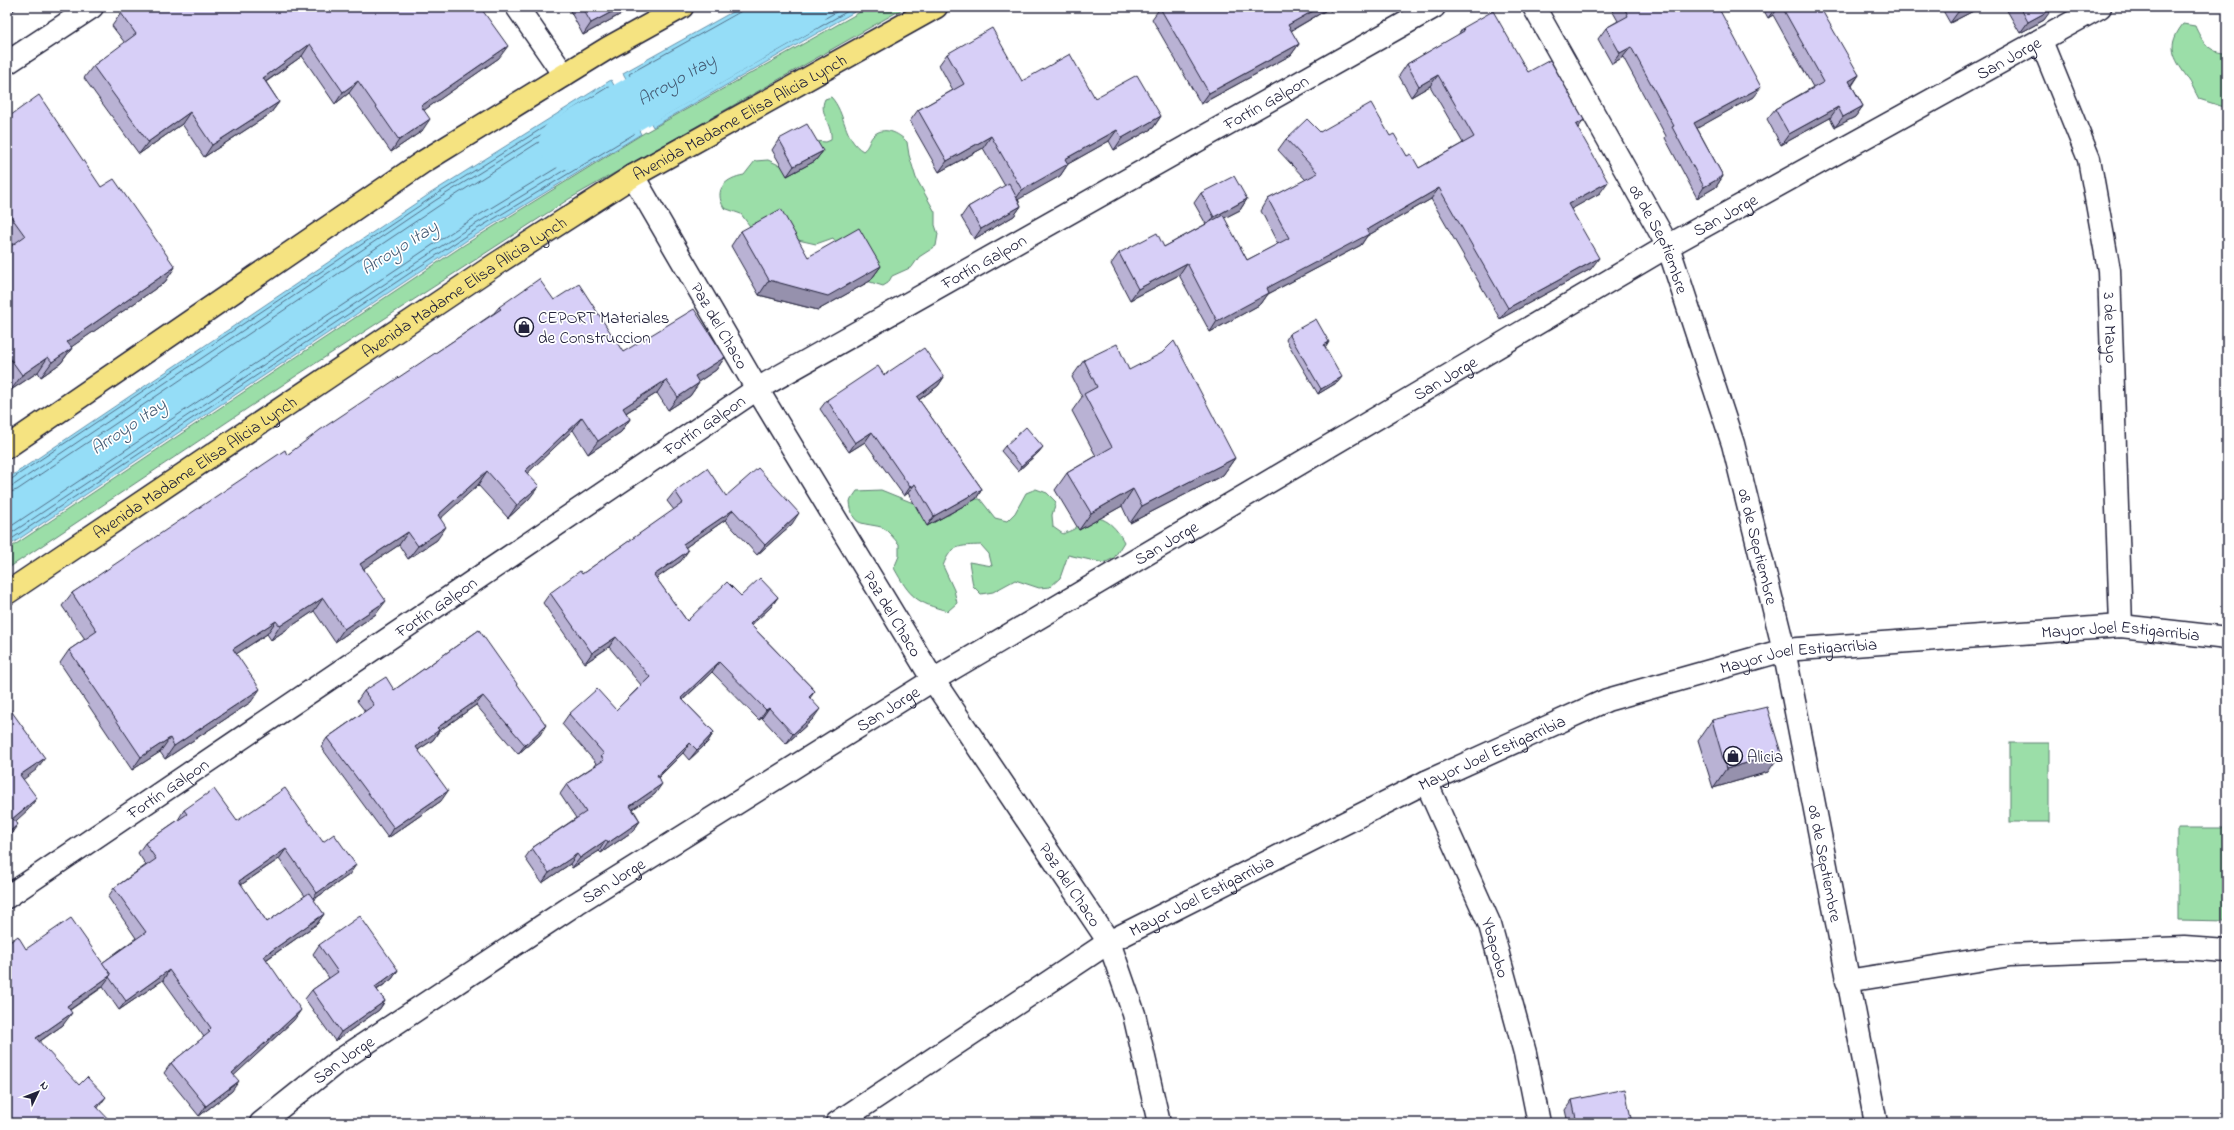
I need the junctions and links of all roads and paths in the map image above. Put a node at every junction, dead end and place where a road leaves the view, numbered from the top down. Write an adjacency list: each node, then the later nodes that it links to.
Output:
1 (92, 7): 9 (street)
2 (518, 7): 10 (street)
3 (682, 7): 10 (highway)
4 (936, 7): 11 (highway, Avenida Madame Elisa Alicia Lynch)
5 (1434, 7): 13 (street, Fortín Galpon)
6 (1534, 7): 12 (street, 08 de Septiembre)
7 (2100, 7): 8 (street, San Jorge)
8 (2041, 41): 12 (street, San Jorge); 16 (street, 3 de Mayo)
9 (7, 63)
10 (564, 74): 14 (highway)
11 (633, 176): 13 (street, Paz del Chaco); 15 (highway, Avenida Madame Elisa Alicia Lynch)
12 (1668, 246): 18 (street, 08 de Septiembre); 19 (street, San Jorge)
13 (756, 389): 19 (street, Paz del Chaco); 21 (street, Fortín Galpon)
14 (7, 447)
15 (7, 592)
16 (2121, 626): 17 (street, Mayor Joel Estigarribia); 18 (street, Mayor Joel Estigarribia)
17 (2227, 638)
18 (1784, 650): 20 (street, Mayor Joel Estigarribia); 24 (street, 08 de Septiembre)
19 (933, 680): 22 (street, Paz del Chaco); 25 (street, San Jorge)
20 (1426, 782): 22 (street, Mayor Joel Estigarribia); 28 (street, Ybapobo)
21 (7, 897)
22 (1110, 942): 26 (street, Mayor Joel Estigarribia); 27 (street, Paz del Chaco)
23 (2227, 951): 24 (street)
24 (1847, 981): 29 (street, 08 de Septiembre)
25 (261, 1123)
26 (837, 1123)
27 (1159, 1123)
28 (1539, 1123)
29 (1876, 1123)

